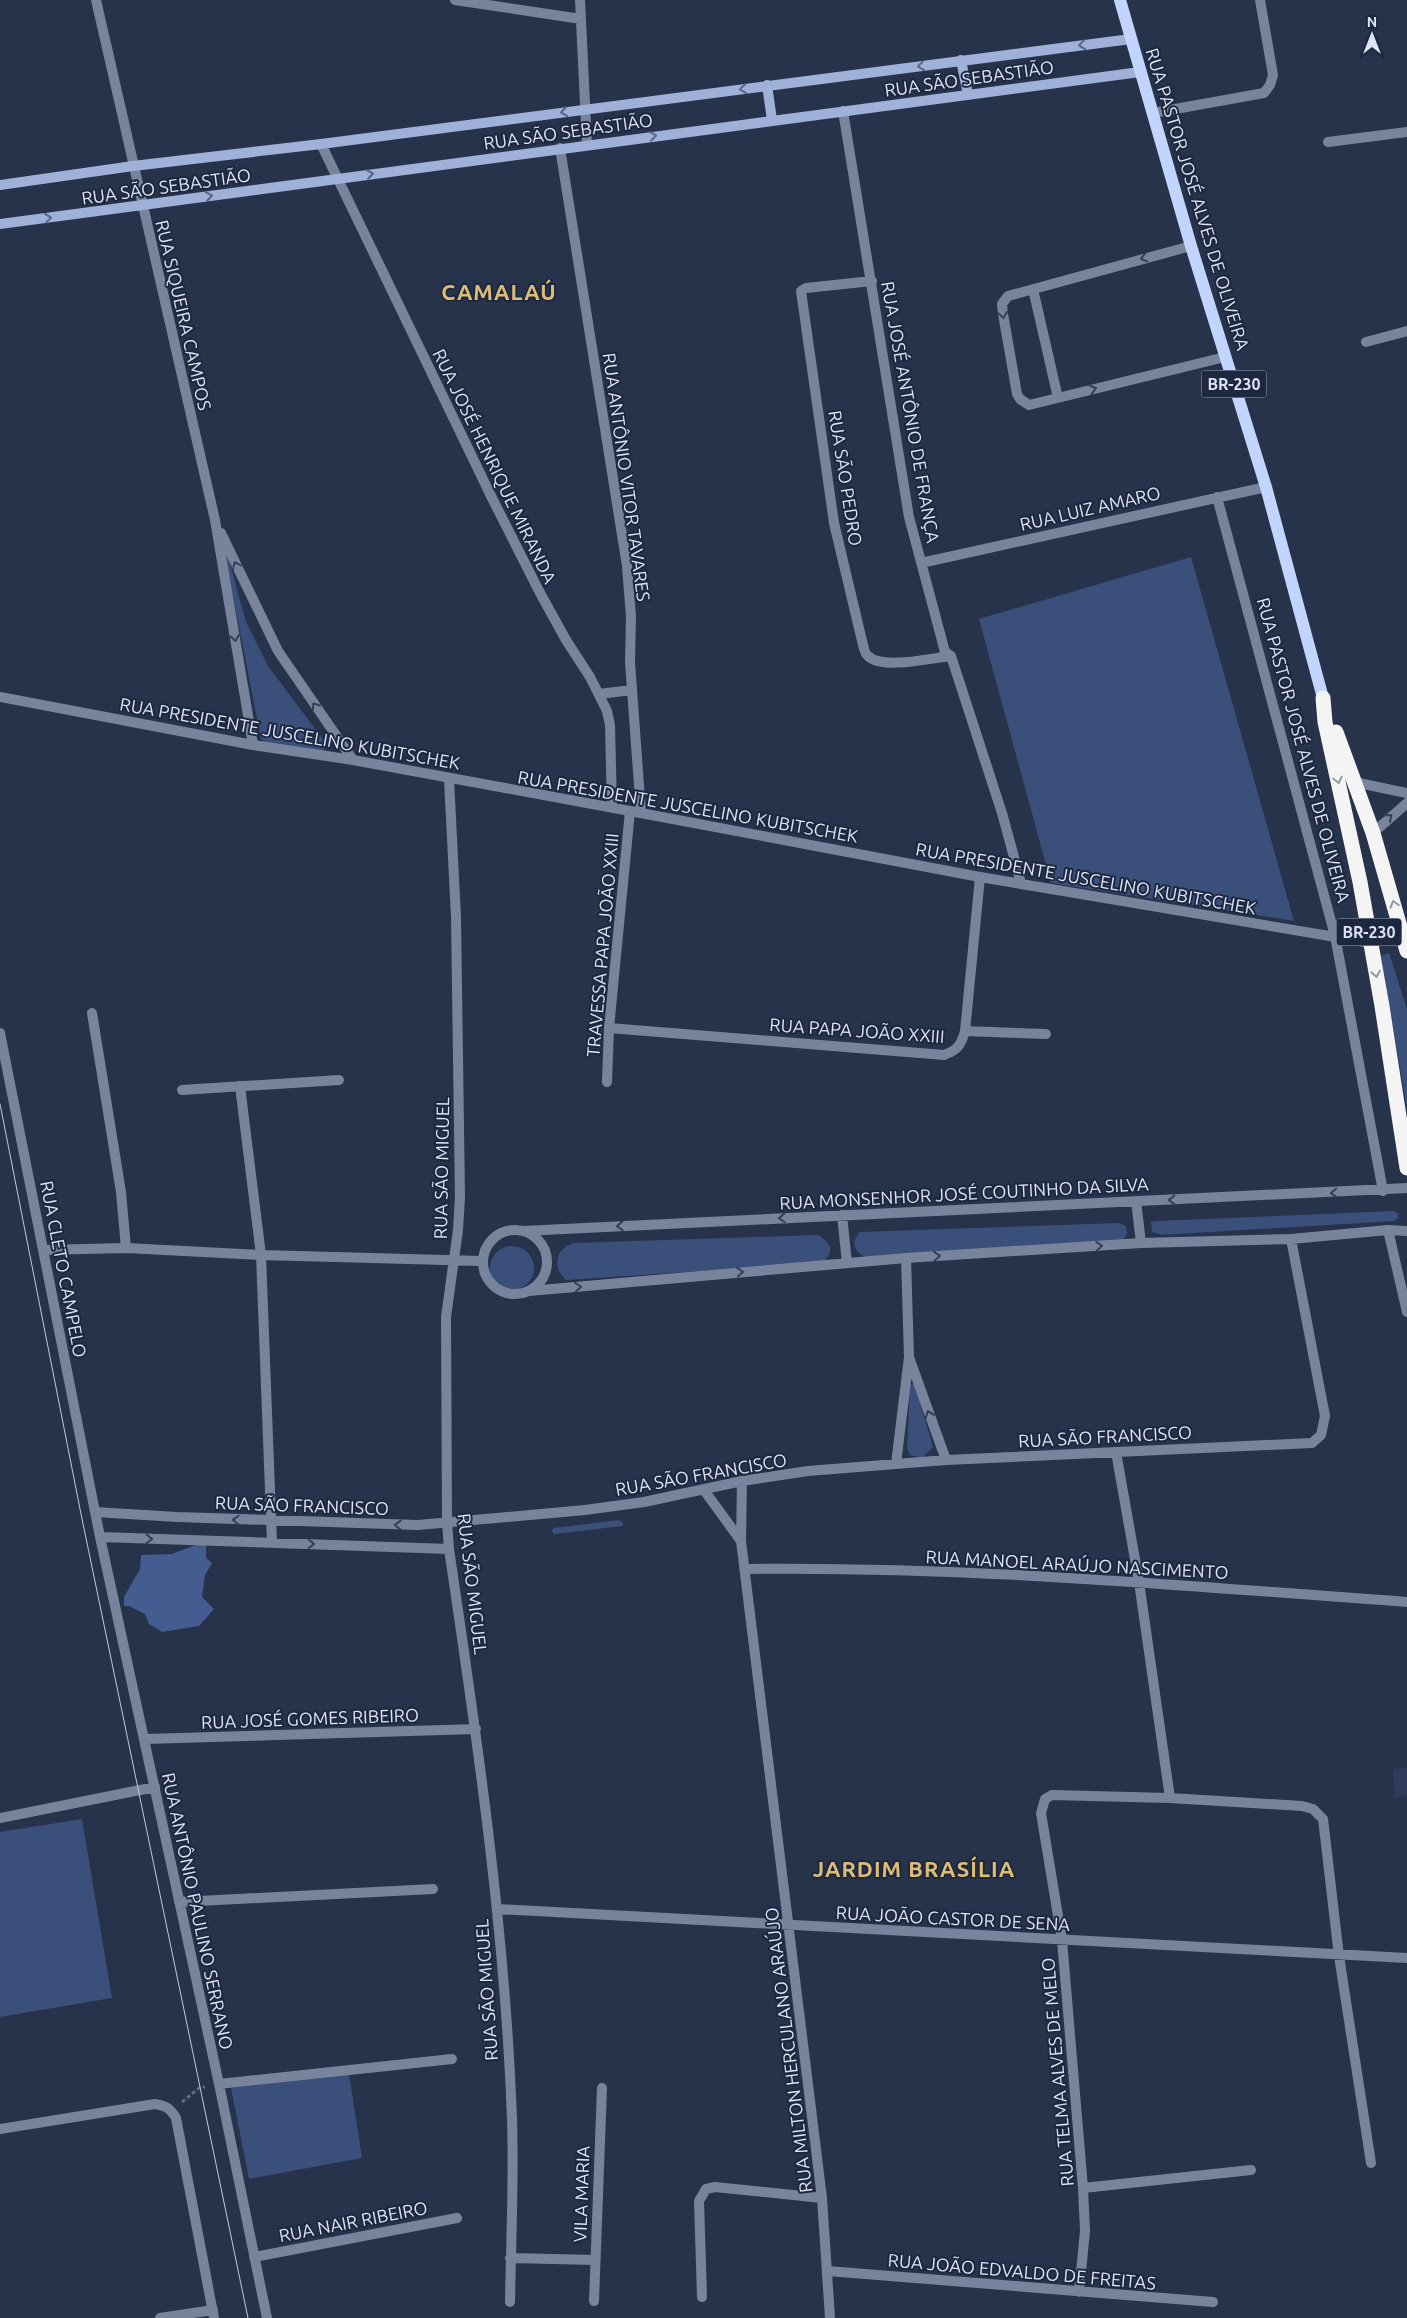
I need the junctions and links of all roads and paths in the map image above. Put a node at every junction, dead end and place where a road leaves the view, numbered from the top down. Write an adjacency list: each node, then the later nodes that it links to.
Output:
1 (96, 0): 21 (street, RUA SIQUEIRA CAMPOS)
2 (455, 0): 6 (street)
3 (580, 0): 6 (street)
4 (1120, 0): 7 (main road, RUA PASTOR JOSÉ ALVES DE OLIVEIRA / BR-230)
5 (1260, 0): 14 (street)
6 (581, 19): 12 (street)
7 (1131, 39): 8 (main road, RUA SÃO SEBASTIÃO, one-way to 8); 9 (main road, RUA PASTOR JOSÉ ALVES DE OLIVEIRA / BR-230)
8 (961, 60): 10 (main road, RUA SÃO SEBASTIÃO, one-way to 10); 11 (main road)
9 (1140, 72): 11 (main road, RUA SÃO SEBASTIÃO); 14 (main road, RUA PASTOR JOSÉ ALVES DE OLIVEIRA / BR-230)
10 (767, 85): 12 (main road, RUA SÃO SEBASTIÃO, one-way to 12); 15 (main road)
11 (968, 95): 13 (main road, RUA SÃO SEBASTIÃO)
12 (585, 109): 18 (main road, RUA SÃO SEBASTIÃO, one-way to 18); 19 (street)
13 (843, 111): 15 (main road, RUA SÃO SEBASTIÃO); 27 (street, RUA JOSÉ ANTÔNIO DE FRANÇA)
14 (1153, 113): 26 (main road, RUA PASTOR JOSÉ ALVES DE OLIVEIRA / BR-230)
15 (772, 120): 19 (main road, RUA SÃO SEBASTIÃO, one-way to 15)
16 (1407, 132): 17 (street)
17 (1328, 142)
18 (321, 144): 21 (main road, RUA SÃO SEBASTIÃO); 22 (street, RUA JOSÉ HENRIQUE MIRANDA)
19 (587, 145): 20 (main road, RUA SÃO SEBASTIÃO)
20 (560, 148): 22 (main road, RUA SÃO SEBASTIÃO, one-way to 20); 38 (street, RUA ANTÔNIO VITOR TAVARES)
21 (132, 166): 23 (main road, RUA SÃO SEBASTIÃO); 24 (street, RUA SIQUEIRA CAMPOS)
22 (336, 179): 24 (main road, RUA SÃO SEBASTIÃO, one-way to 22); 39 (street, RUA JOSÉ HENRIQUE MIRANDA)
23 (0, 186)
24 (142, 206): 25 (main road, RUA SÃO SEBASTIÃO, one-way to 24); 35 (street, RUA SIQUEIRA CAMPOS)
25 (0, 224)
26 (1191, 246): 28 (street, one-way to 28); 31 (main road, RUA PASTOR JOSÉ ALVES DE OLIVEIRA / BR-230)
27 (872, 281): 36 (street, RUA JOSÉ ANTÔNIO DE FRANÇA); 37 (street, RUA SÃO PEDRO)
28 (1033, 289): 32 (street); 32 (street, one-way to 32)
29 (1407, 330): 30 (street)
30 (1366, 342)
31 (1225, 357): 32 (street, one-way to 31); 33 (main road, RUA PASTOR JOSÉ ALVES DE OLIVEIRA / BR-230)
32 (1058, 398)
33 (1266, 487): 34 (street, RUA LUIZ AMARO); 41 (main road, RUA PASTOR JOSÉ ALVES DE OLIVEIRA / BR-230)
34 (1217, 497): 36 (street, RUA LUIZ AMARO); 54 (street, RUA PASTOR JOSÉ ALVES DE OLIVEIRA)
35 (215, 520): 42 (street, RUA SIQUEIRA CAMPOS, one-way to 42); 43 (street, RUA SIQUEIRA CAMPOS, one-way to 35)
36 (921, 562): 37 (street, RUA JOSÉ ANTÔNIO DE FRANÇA)
37 (951, 656): 53 (street, RUA JOSÉ ANTÔNIO DE FRANÇA)
38 (632, 690): 39 (street); 50 (street, RUA ANTÔNIO VITOR TAVARES)
39 (599, 694): 48 (street, RUA JOSÉ HENRIQUE MIRANDA)
40 (0, 697): 42 (street, RUA PRESIDENTE JUSCELINO KUBITSCHEK)
41 (1322, 698): 45 (highway, RUA PASTOR JOSÉ ALVES DE OLIVEIRA / BR-230); 55 (highway, RUA PASTOR JOSÉ ALVES DE OLIVEIRA / BR-230, one-way to 55)
42 (252, 745): 43 (street, RUA PRESIDENTE JUSCELINO KUBITSCHEK)
43 (353, 760): 44 (street, RUA PRESIDENTE JUSCELINO KUBITSCHEK)
44 (449, 780): 48 (street, RUA PRESIDENTE JUSCELINO KUBITSCHEK); 80 (street, RUA SÃO MIGUEL)
45 (1354, 782): 46 (street); 51 (highway, RUA PASTOR JOSÉ ALVES DE OLIVEIRA / BR-230)
46 (1407, 793)
47 (1407, 803): 51 (street, one-way to 47)
48 (612, 808): 49 (street, RUA PRESIDENTE JUSCELINO KUBITSCHEK)
49 (630, 811): 50 (street, RUA PRESIDENTE JUSCELINO KUBITSCHEK); 58 (street, TRAVESSA PAPA JOÃO XXIII)
50 (641, 813): 52 (street, RUA PRESIDENTE JUSCELINO KUBITSCHEK)
51 (1373, 833): 56 (highway, RUA PASTOR JOSÉ ALVES DE OLIVEIRA / BR-230, one-way to 51)
52 (980, 878): 53 (street, RUA PRESIDENTE JUSCELINO KUBITSCHEK); 59 (street, RUA PAPA JOÃO XXIII)
53 (1021, 883): 54 (street, RUA PRESIDENTE JUSCELINO KUBITSCHEK)
54 (1335, 936): 55 (street, RUA PRESIDENTE JUSCELINO KUBITSCHEK); 68 (street, RUA PASTOR JOSÉ ALVES DE OLIVEIRA)
55 (1371, 943): 66 (highway, RUA PASTOR JOSÉ ALVES DE OLIVEIRA / BR-230, one-way to 66)
56 (1407, 951)
57 (92, 1013): 76 (street)
58 (609, 1028): 59 (street, RUA PAPA JOÃO XXIII); 63 (street, TRAVESSA PAPA JOÃO XXIII)
59 (964, 1031): 61 (street)
60 (0, 1033): 77 (street, RUA CLETO CAMPELO)
61 (1046, 1034)
62 (339, 1080): 64 (street)
63 (607, 1082)
64 (240, 1086): 65 (street); 78 (street)
65 (182, 1090)
66 (1407, 1168)
67 (1407, 1188): 68 (street, RUA MONSENHOR JOSÉ COUTINHO DA SILVA)
68 (1383, 1191): 69 (street, RUA MONSENHOR JOSÉ COUTINHO DA SILVA, one-way to 69)
69 (1136, 1201): 70 (street, RUA MONSENHOR JOSÉ COUTINHO DA SILVA); 75 (street)
70 (842, 1215): 72 (street, RUA MONSENHOR JOSÉ COUTINHO DA SILVA, one-way to 72); 82 (street)
71 (1388, 1230): 73 (street); 74 (street); 84 (street)
72 (523, 1231): 81 (street); 83 (street)
73 (1407, 1231)
74 (1291, 1239): 75 (street); 86 (street, RUA SÃO FRANCISCO)
75 (1141, 1243): 79 (street, one-way to 75)
76 (126, 1248): 77 (street); 78 (street)
77 (43, 1250): 91 (street, RUA CLETO CAMPELO)
78 (261, 1255): 80 (street); 92 (street)
79 (906, 1258): 82 (street); 85 (street)
80 (454, 1260): 81 (street); 93 (street, RUA SÃO MIGUEL)
81 (482, 1261): 83 (street)
82 (847, 1262): 83 (street, one-way to 82)
83 (530, 1291)
84 (1407, 1312)
85 (909, 1357): 87 (street, one-way to 85); 88 (street)
86 (1116, 1452): 87 (street, RUA SÃO FRANCISCO); 99 (street)
87 (946, 1460): 88 (street, RUA SÃO FRANCISCO)
88 (896, 1464): 89 (street, RUA SÃO FRANCISCO)
89 (742, 1481): 90 (street, RUA SÃO FRANCISCO); 95 (street, RUA MILTON HERCULANO ARAÚJO)
90 (704, 1490): 93 (street, RUA SÃO FRANCISCO); 95 (street)
91 (95, 1512): 92 (street, RUA SÃO FRANCISCO, one-way to 91); 94 (street, RUA ANTÔNIO PAULINO SERRANO)
92 (271, 1521): 93 (street, RUA SÃO FRANCISCO, one-way to 92); 96 (street)
93 (447, 1522): 97 (street, RUA SÃO MIGUEL)
94 (100, 1537): 96 (street, one-way to 96); 102 (street, RUA ANTÔNIO PAULINO SERRANO)
95 (741, 1541): 98 (street, RUA MILTON HERCULANO ARAÚJO)
96 (272, 1543): 97 (street, one-way to 97)
97 (449, 1549): 101 (street, RUA SÃO MIGUEL)
98 (745, 1568): 99 (street, RUA MANOEL ARAÚJO NASCIMENTO); 109 (street, RUA MILTON HERCULANO ARAÚJO)
99 (1139, 1582): 100 (street, RUA MANOEL ARAÚJO NASCIMENTO); 104 (street)
100 (1407, 1602)
101 (476, 1729): 102 (street, RUA JOSÉ GOMES RIBEIRO); 108 (street, RUA SÃO MIGUEL)
102 (145, 1739): 103 (street, RUA ANTÔNIO PAULINO SERRANO)
103 (155, 1787): 105 (street); 107 (street, RUA ANTÔNIO PAULINO SERRANO)
104 (1170, 1798): 110 (street, RUA TELMA ALVES DE MELO); 111 (street)
105 (0, 1818)
106 (433, 1889): 107 (street)
107 (179, 1902): 114 (street, RUA ANTÔNIO PAULINO SERRANO)
108 (497, 1909): 109 (street, RUA JOÃO CASTOR DE SENA); 124 (street, RUA SÃO MIGUEL)
109 (789, 1926): 110 (street, RUA JOÃO CASTOR DE SENA); 121 (street, RUA MILTON HERCULANO ARAÚJO)
110 (1062, 1940): 111 (street, RUA JOÃO CASTOR DE SENA); 120 (street, RUA TELMA ALVES DE MELO)
111 (1339, 1956): 112 (street, RUA JOÃO CASTOR DE SENA); 118 (street)
112 (1407, 1958)
113 (452, 2059): 114 (street)
114 (219, 2084): 116 (path); 123 (street, RUA ANTÔNIO PAULINO SERRANO)
115 (602, 2088): 125 (street, VILA MARIA)
116 (172, 2110): 117 (street); 132 (street)
117 (0, 2129)
118 (1371, 2163)
119 (1251, 2170): 120 (street)
120 (1083, 2188): 127 (street, RUA TELMA ALVES DE MELO)
121 (822, 2198): 126 (street, RUA MILTON HERCULANO ARAÚJO); 128 (street)
122 (457, 2218): 123 (street, RUA NAIR RIBEIRO)
123 (254, 2257): 134 (street, RUA ANTÔNIO PAULINO SERRANO)
124 (510, 2258): 125 (street); 130 (street, RUA SÃO MIGUEL)
125 (595, 2260): 129 (street, VILA MARIA)
126 (828, 2271): 127 (street, RUA JOÃO EDVALDO DE FREITAS); 135 (street, RUA MILTON HERCULANO ARAÚJO)
127 (1079, 2292): 131 (street, RUA JOÃO EDVALDO DE FREITAS)
128 (702, 2297)
129 (594, 2301)
130 (510, 2302)
131 (1213, 2302)
132 (214, 2314): 133 (street)
133 (160, 2318)
134 (267, 2318)
135 (830, 2318)

